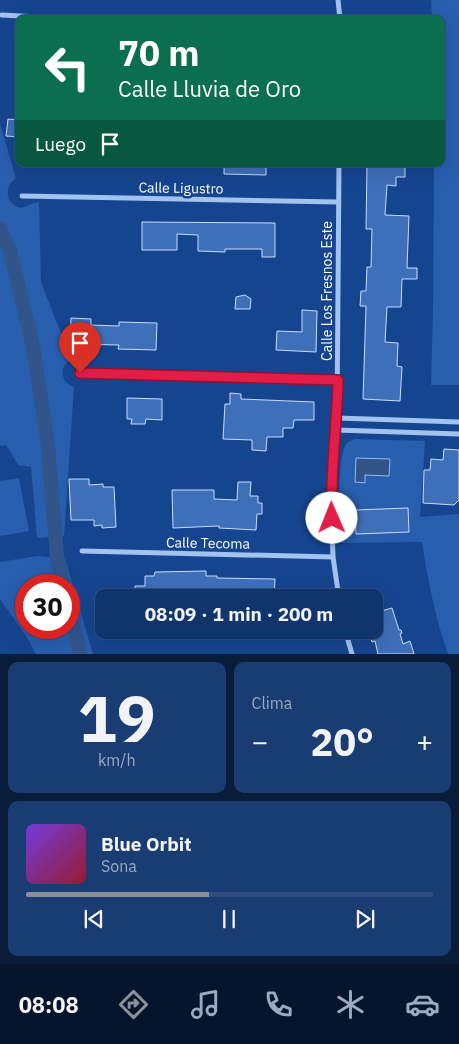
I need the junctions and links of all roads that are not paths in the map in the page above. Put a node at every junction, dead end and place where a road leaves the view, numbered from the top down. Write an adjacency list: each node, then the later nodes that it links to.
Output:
1 (338, 0): 3 (street)
2 (2, 15): 4 (street)
3 (340, 15)
4 (15, 16)
5 (339, 167): 7 (street, Calle Los Fresnos Este)
6 (22, 196): 7 (street, Calle Ligustro)
7 (338, 202): 9 (street, Calle Los Fresnos Este)
8 (80, 373): 9 (street)
9 (338, 380): 10 (street, Calle Los Fresnos Este)
10 (337, 418): 11 (street); 12 (street, Calle Los Fresnos Este)
11 (459, 422)
12 (336, 430): 13 (street); 15 (street, Calle Los Fresnos Este)
13 (459, 434)
14 (82, 551): 15 (street, Calle Tecoma)
15 (334, 557): 16 (street, Calle Los Fresnos Este)
16 (338, 589)
17 (348, 639): 18 (street)
18 (352, 654)

